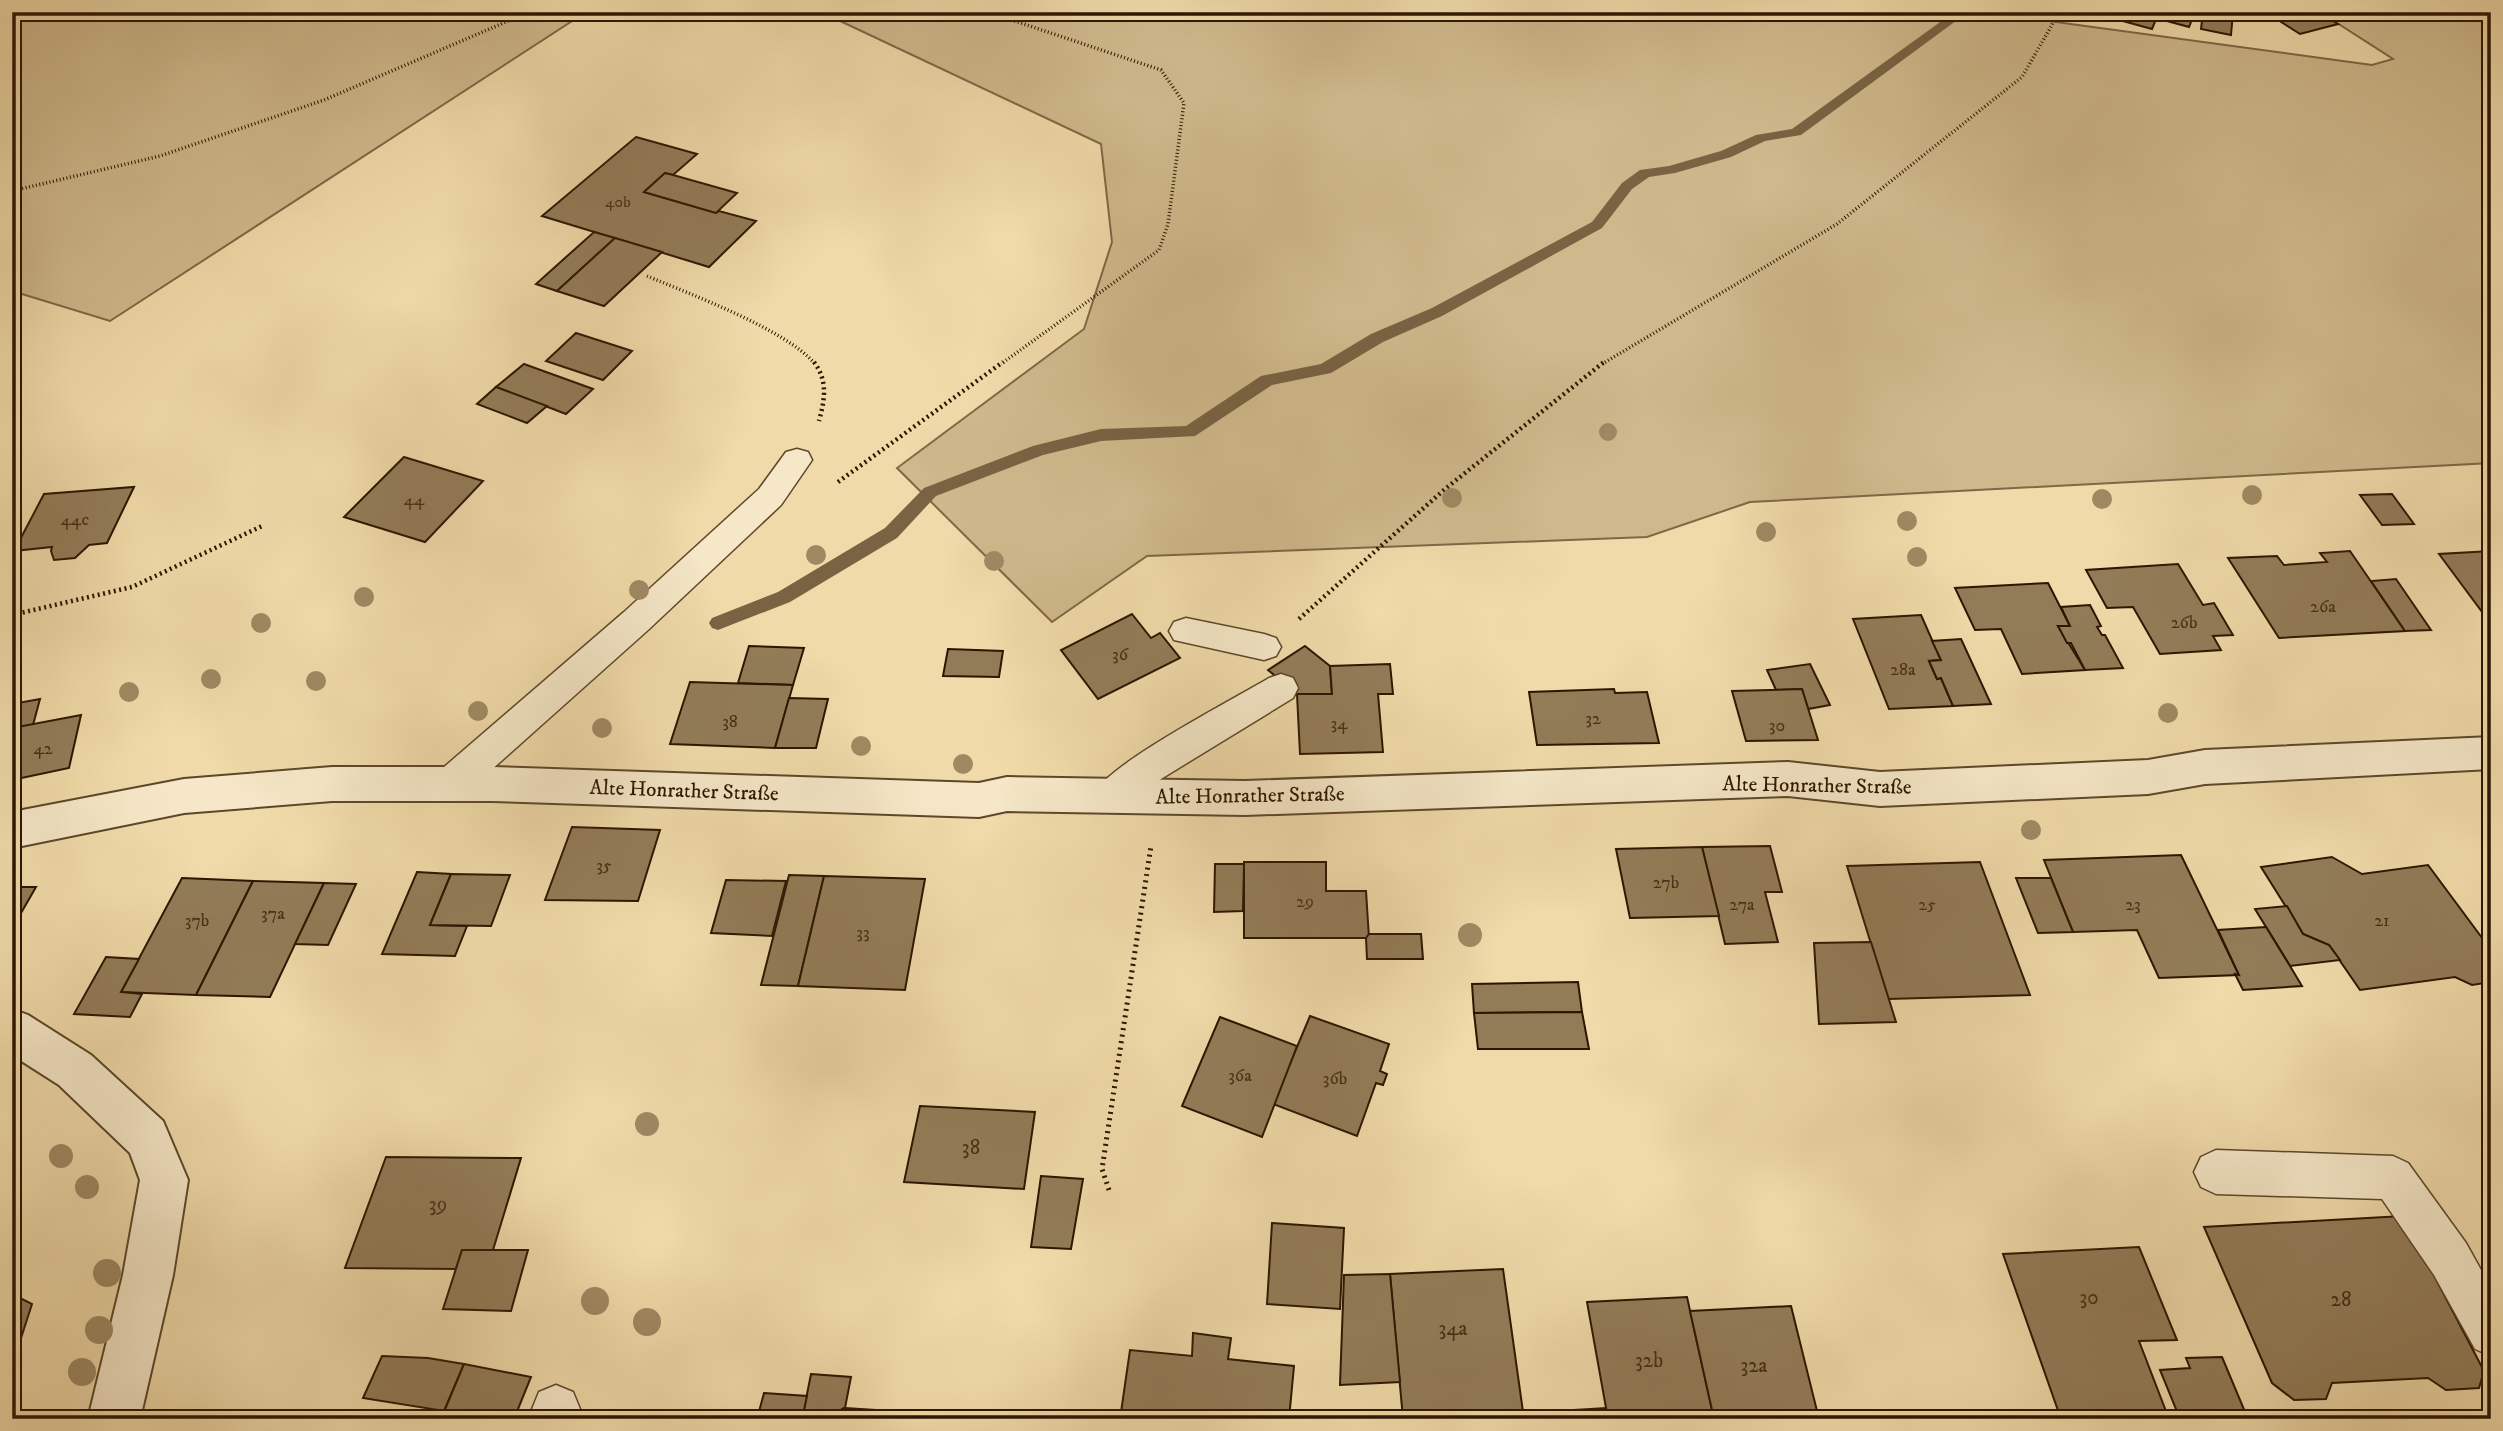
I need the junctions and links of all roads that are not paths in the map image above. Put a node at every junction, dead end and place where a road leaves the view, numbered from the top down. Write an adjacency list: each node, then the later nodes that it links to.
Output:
1 (797, 460): 6 (lane)
2 (1186, 631): 3 (lane)
3 (1264, 647)
4 (1281, 688): 7 (lane)
5 (2491, 753): 7 (street, Alte Honrather Straße)
6 (449, 785): 7 (street, Alte Honrather Straße); 8 (street, Alte Honrather Straße)
7 (1112, 794)
8 (12, 830)
9 (12, 1030): 12 (street)
10 (2216, 1172): 11 (lane)
11 (2491, 1332)
12 (114, 1419)

